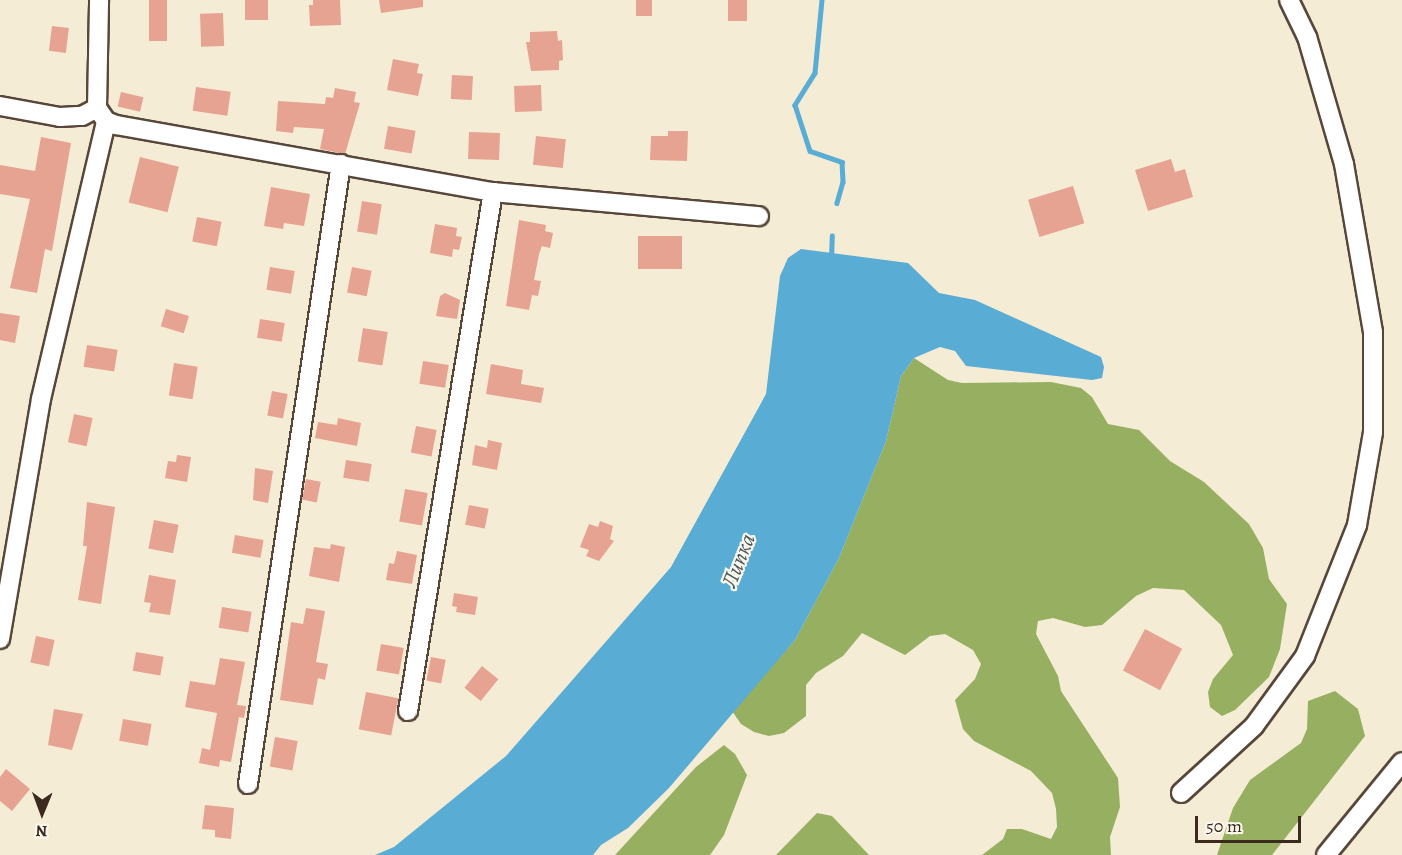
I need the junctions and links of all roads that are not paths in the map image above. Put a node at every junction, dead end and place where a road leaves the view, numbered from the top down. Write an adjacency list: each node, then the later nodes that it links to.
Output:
1 (99, 0): 4 (street)
2 (1289, 0): 12 (street)
3 (0, 106): 4 (street)
4 (101, 114): 5 (street); 8 (street)
5 (341, 164): 6 (street); 11 (street)
6 (493, 192): 7 (street); 9 (street)
7 (759, 216)
8 (0, 639)
9 (408, 711)
10 (1402, 762): 13 (street)
11 (248, 784)
12 (1181, 793)
13 (1326, 855)

